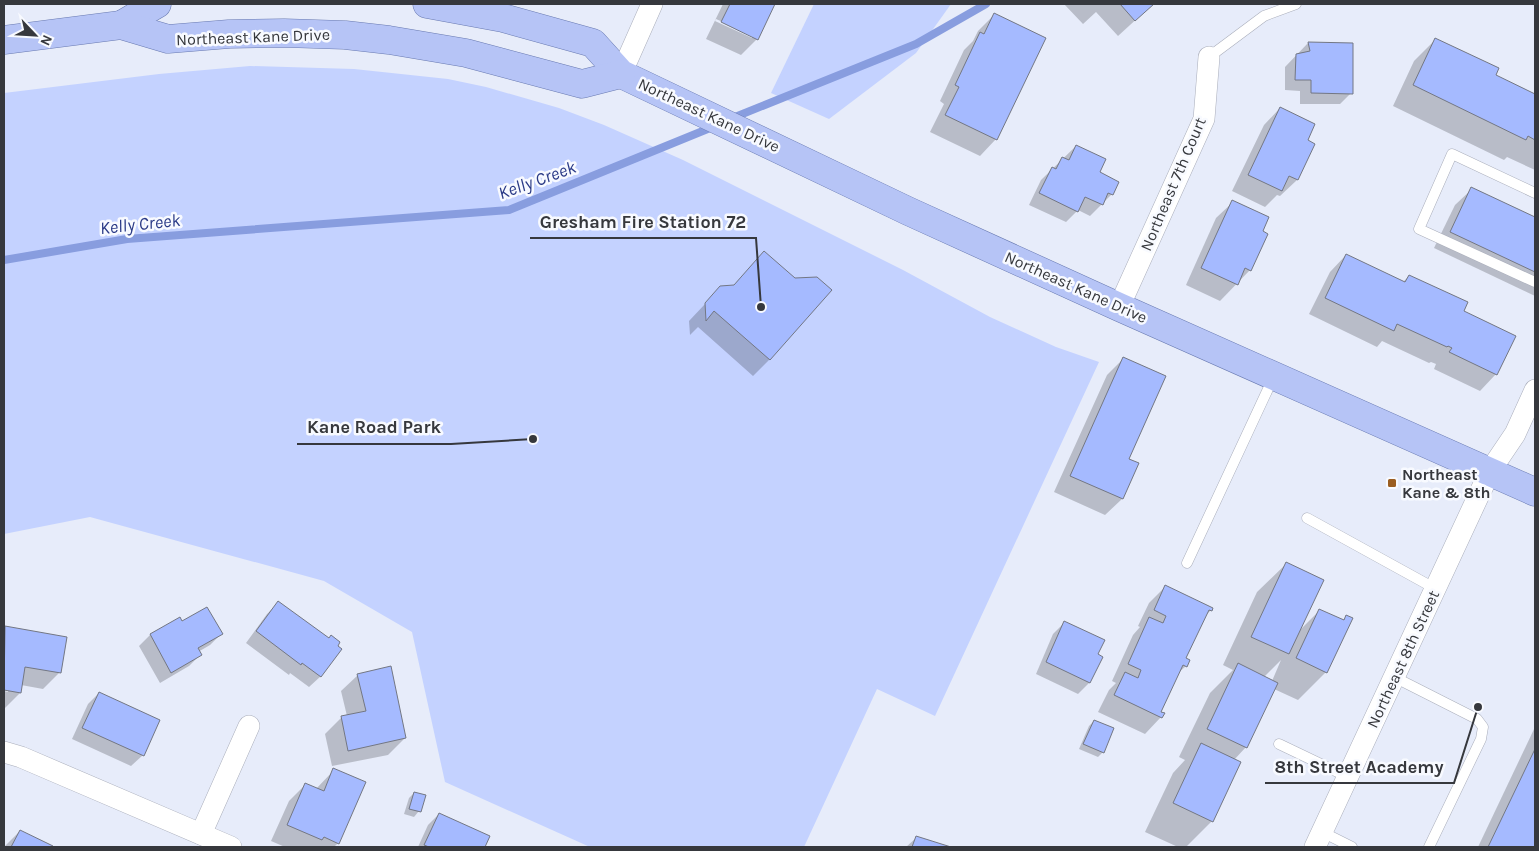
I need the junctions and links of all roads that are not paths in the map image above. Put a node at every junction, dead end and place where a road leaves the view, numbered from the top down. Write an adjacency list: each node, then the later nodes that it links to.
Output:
1 (157, 4): 5 (main road, Northeast Kane Drive)
2 (427, 4): 8 (main road, Northeast Kane Drive)
3 (652, 4): 8 (street)
4 (1296, 4): 7 (lane)
5 (121, 25): 6 (main road, Northeast Kane Drive); 8 (main road, Northeast Kane Drive)
6 (4, 40)
7 (1209, 57): 11 (street, Northeast 7th Court)
8 (621, 74): 11 (main road, Northeast Kane Drive)
9 (1535, 193): 10 (lane)
10 (1535, 282)
11 (1119, 307): 12 (main road, Northeast Kane Drive)
12 (1274, 375): 14 (main road, Northeast Kane Drive); 17 (lane)
13 (1535, 390): 14 (street, Northeast 8th Street)
14 (1490, 472): 15 (main road, Northeast Kane Drive); 18 (street, Northeast 8th Street)
15 (1535, 492)
16 (1308, 518): 18 (lane)
17 (1187, 563)
18 (1436, 589): 19 (street, Northeast 8th Street)
19 (1394, 677): 23 (street, Northeast 8th Street); 28 (lane)
20 (249, 726): 24 (street)
21 (1279, 744): 23 (lane)
22 (4, 752): 24 (street)
23 (1348, 777): 25 (street, Northeast 8th Street)
24 (201, 834): 26 (street)
25 (1319, 840): 27 (lane)
26 (231, 847)
27 (1352, 847)
28 (1429, 847)

